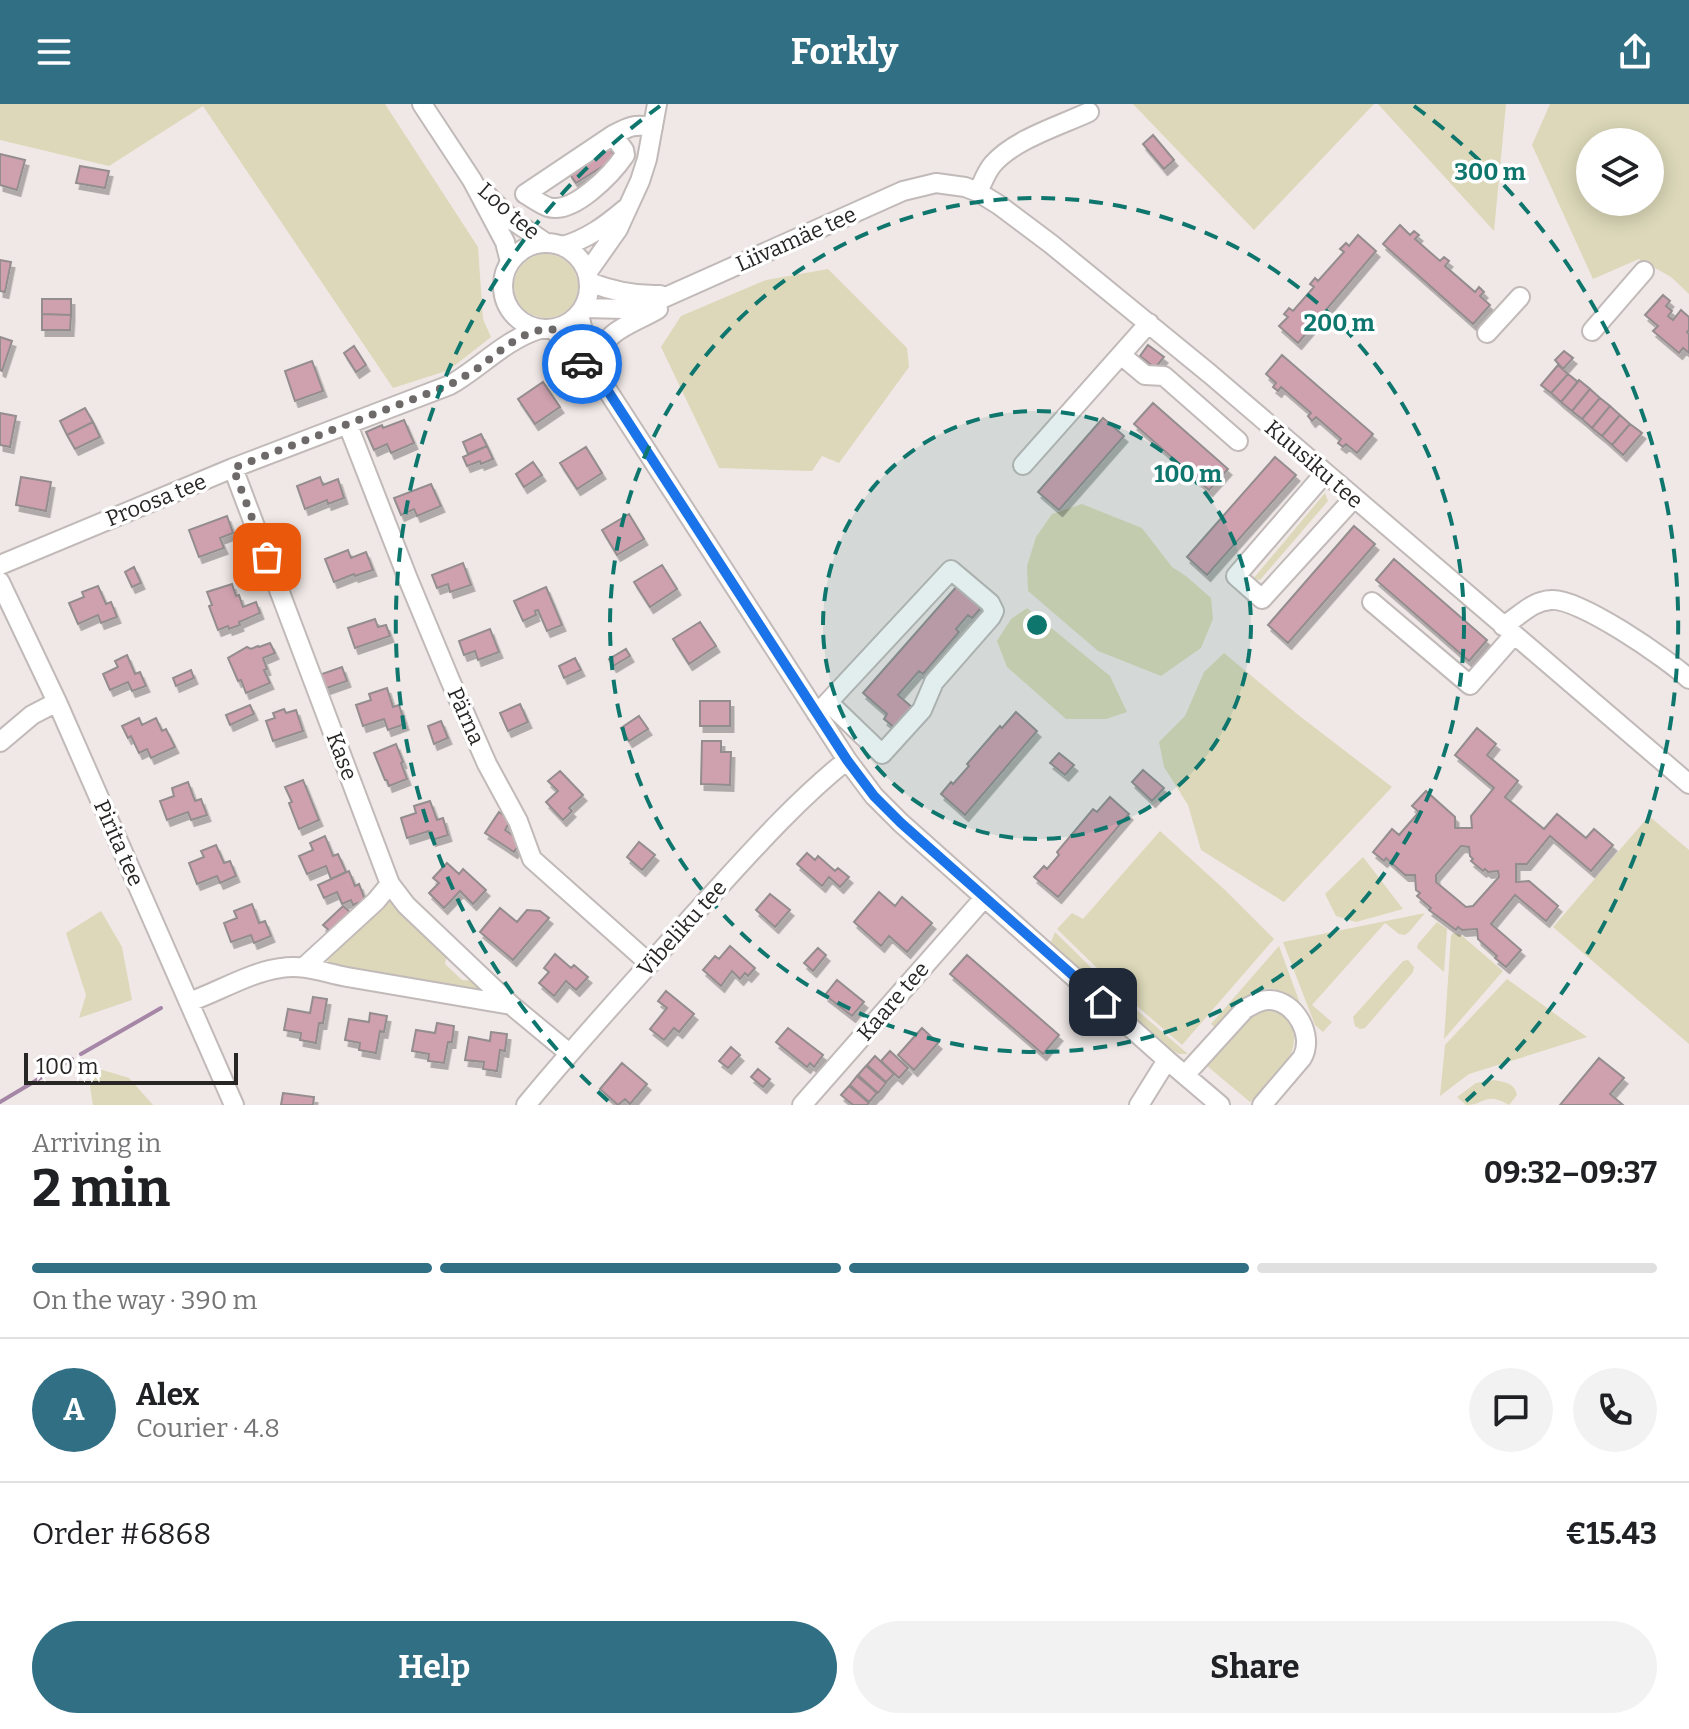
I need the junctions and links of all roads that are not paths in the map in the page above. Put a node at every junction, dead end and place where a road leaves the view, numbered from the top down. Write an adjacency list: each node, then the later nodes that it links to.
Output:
1 (422, 104): 6 (street, Loo tee)
2 (657, 104): 4 (street)
3 (1089, 112): 8 (street)
4 (653, 127): 5 (street); 9 (street)
5 (613, 135): 5 (street)
6 (472, 180): 10 (street, Loo tee); 11 (street, Loo tee)
7 (918, 186): 8 (street, Kuusiku tee); 14 (street, Liivamäe tee)
8 (978, 192): 18 (street, Kuusiku tee)
9 (627, 207): 10 (street); 13 (street)
10 (554, 245): 11 (street); 13 (street)
11 (510, 262): 16 (street)
12 (1644, 271): 20 (street)
13 (588, 277): 14 (street, Liivamäe tee); 17 (street)
14 (675, 294): 17 (street, Liivamäe tee); 24 (street)
15 (1520, 297): 21 (street)
16 (508, 307): 19 (street); 23 (street)
17 (581, 311): 19 (street); 24 (street)
18 (1149, 323): 22 (street); 30 (street, Kuusiku tee)
19 (546, 329): 23 (street, Proosa tee); 25 (street)
20 (1592, 331)
21 (1487, 333)
22 (1121, 355): 27 (street); 28 (street)
23 (488, 360): 26 (street, Proosa tee)
24 (597, 360): 25 (street)
25 (604, 385): 38 (street)
26 (348, 425): 29 (street, Proosa tee); 44 (street, Pärna)
27 (1238, 441)
28 (1023, 465)
29 (233, 468): 32 (street, Proosa tee); 42 (street, Kase)
30 (1325, 473): 31 (street, Kuusiku tee); 31 (street)
31 (1354, 498): 35 (street, Kuusiku tee)
32 (0, 565)
33 (0, 582): 37 (street, Pirita tee)
34 (1372, 602): 35 (street)
35 (1508, 631): 36 (street); 41 (street, Kuusiku tee)
36 (1689, 679)
37 (57, 702): 39 (street); 46 (street, Pirita tee)
38 (823, 708): 38 (street); 40 (street)
39 (0, 742)
40 (847, 760): 43 (street); 44 (street, Vibeliku tee)
41 (1689, 784)
42 (390, 884): 45 (street); 47 (street, Kase)
43 (984, 898): 49 (street); 53 (street, Kaare tee)
44 (650, 964): 48 (street, Vibeliku tee)
45 (304, 967): 46 (street); 47 (street)
46 (189, 1002): 51 (street, Pirita tee)
47 (511, 1005): 48 (street, Kase)
48 (569, 1053): 52 (street, Vibeliku tee)
49 (1167, 1060): 50 (street); 54 (street)
50 (1185, 1075): 55 (street); 56 (street)
51 (234, 1105)
52 (526, 1105)
53 (802, 1105)
54 (1139, 1105)
55 (1220, 1105)
56 (1262, 1105)

